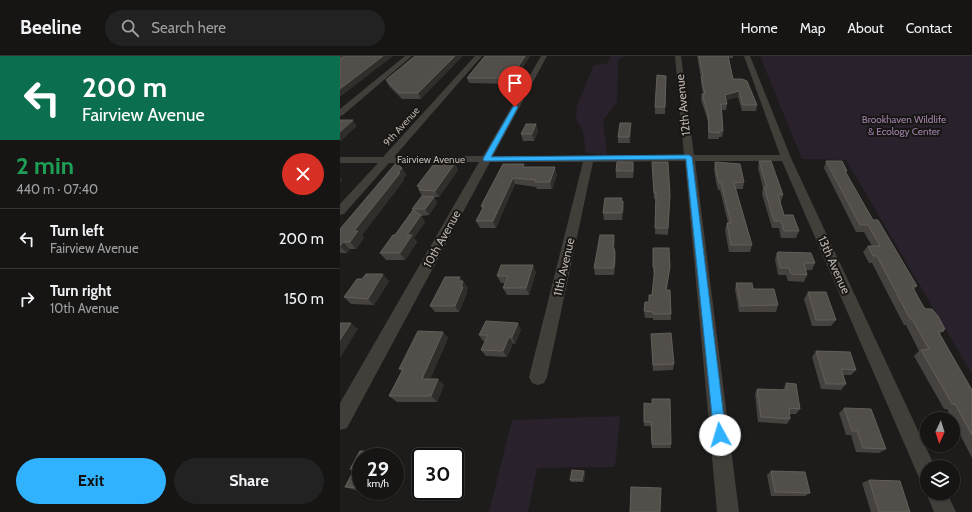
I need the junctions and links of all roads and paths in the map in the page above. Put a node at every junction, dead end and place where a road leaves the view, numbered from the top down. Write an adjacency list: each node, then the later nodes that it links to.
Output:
1 (410, 56): 6 (street)
2 (479, 56): 12 (street, 9th Avenue)
3 (544, 56): 10 (street, 10th Avenue)
4 (678, 56): 7 (street, 12th Avenue)
5 (747, 56): 9 (street, 13th Avenue)
6 (340, 112)
7 (689, 157): 8 (street, Fairview Avenue); 9 (street, Fairview Avenue); 18 (street, 12th Avenue)
8 (589, 158): 10 (street, Fairview Avenue); 14 (street, 11th Avenue)
9 (786, 158): 16 (street, 13th Avenue)
10 (487, 159): 12 (street, Fairview Avenue); 15 (street, 10th Avenue)
11 (340, 160): 12 (street, Fairview Avenue)
12 (386, 160): 13 (street, 9th Avenue)
13 (340, 212)
14 (538, 377)
15 (340, 421)
16 (921, 460)
17 (939, 500): 19 (street)
18 (728, 512)
19 (944, 512)

